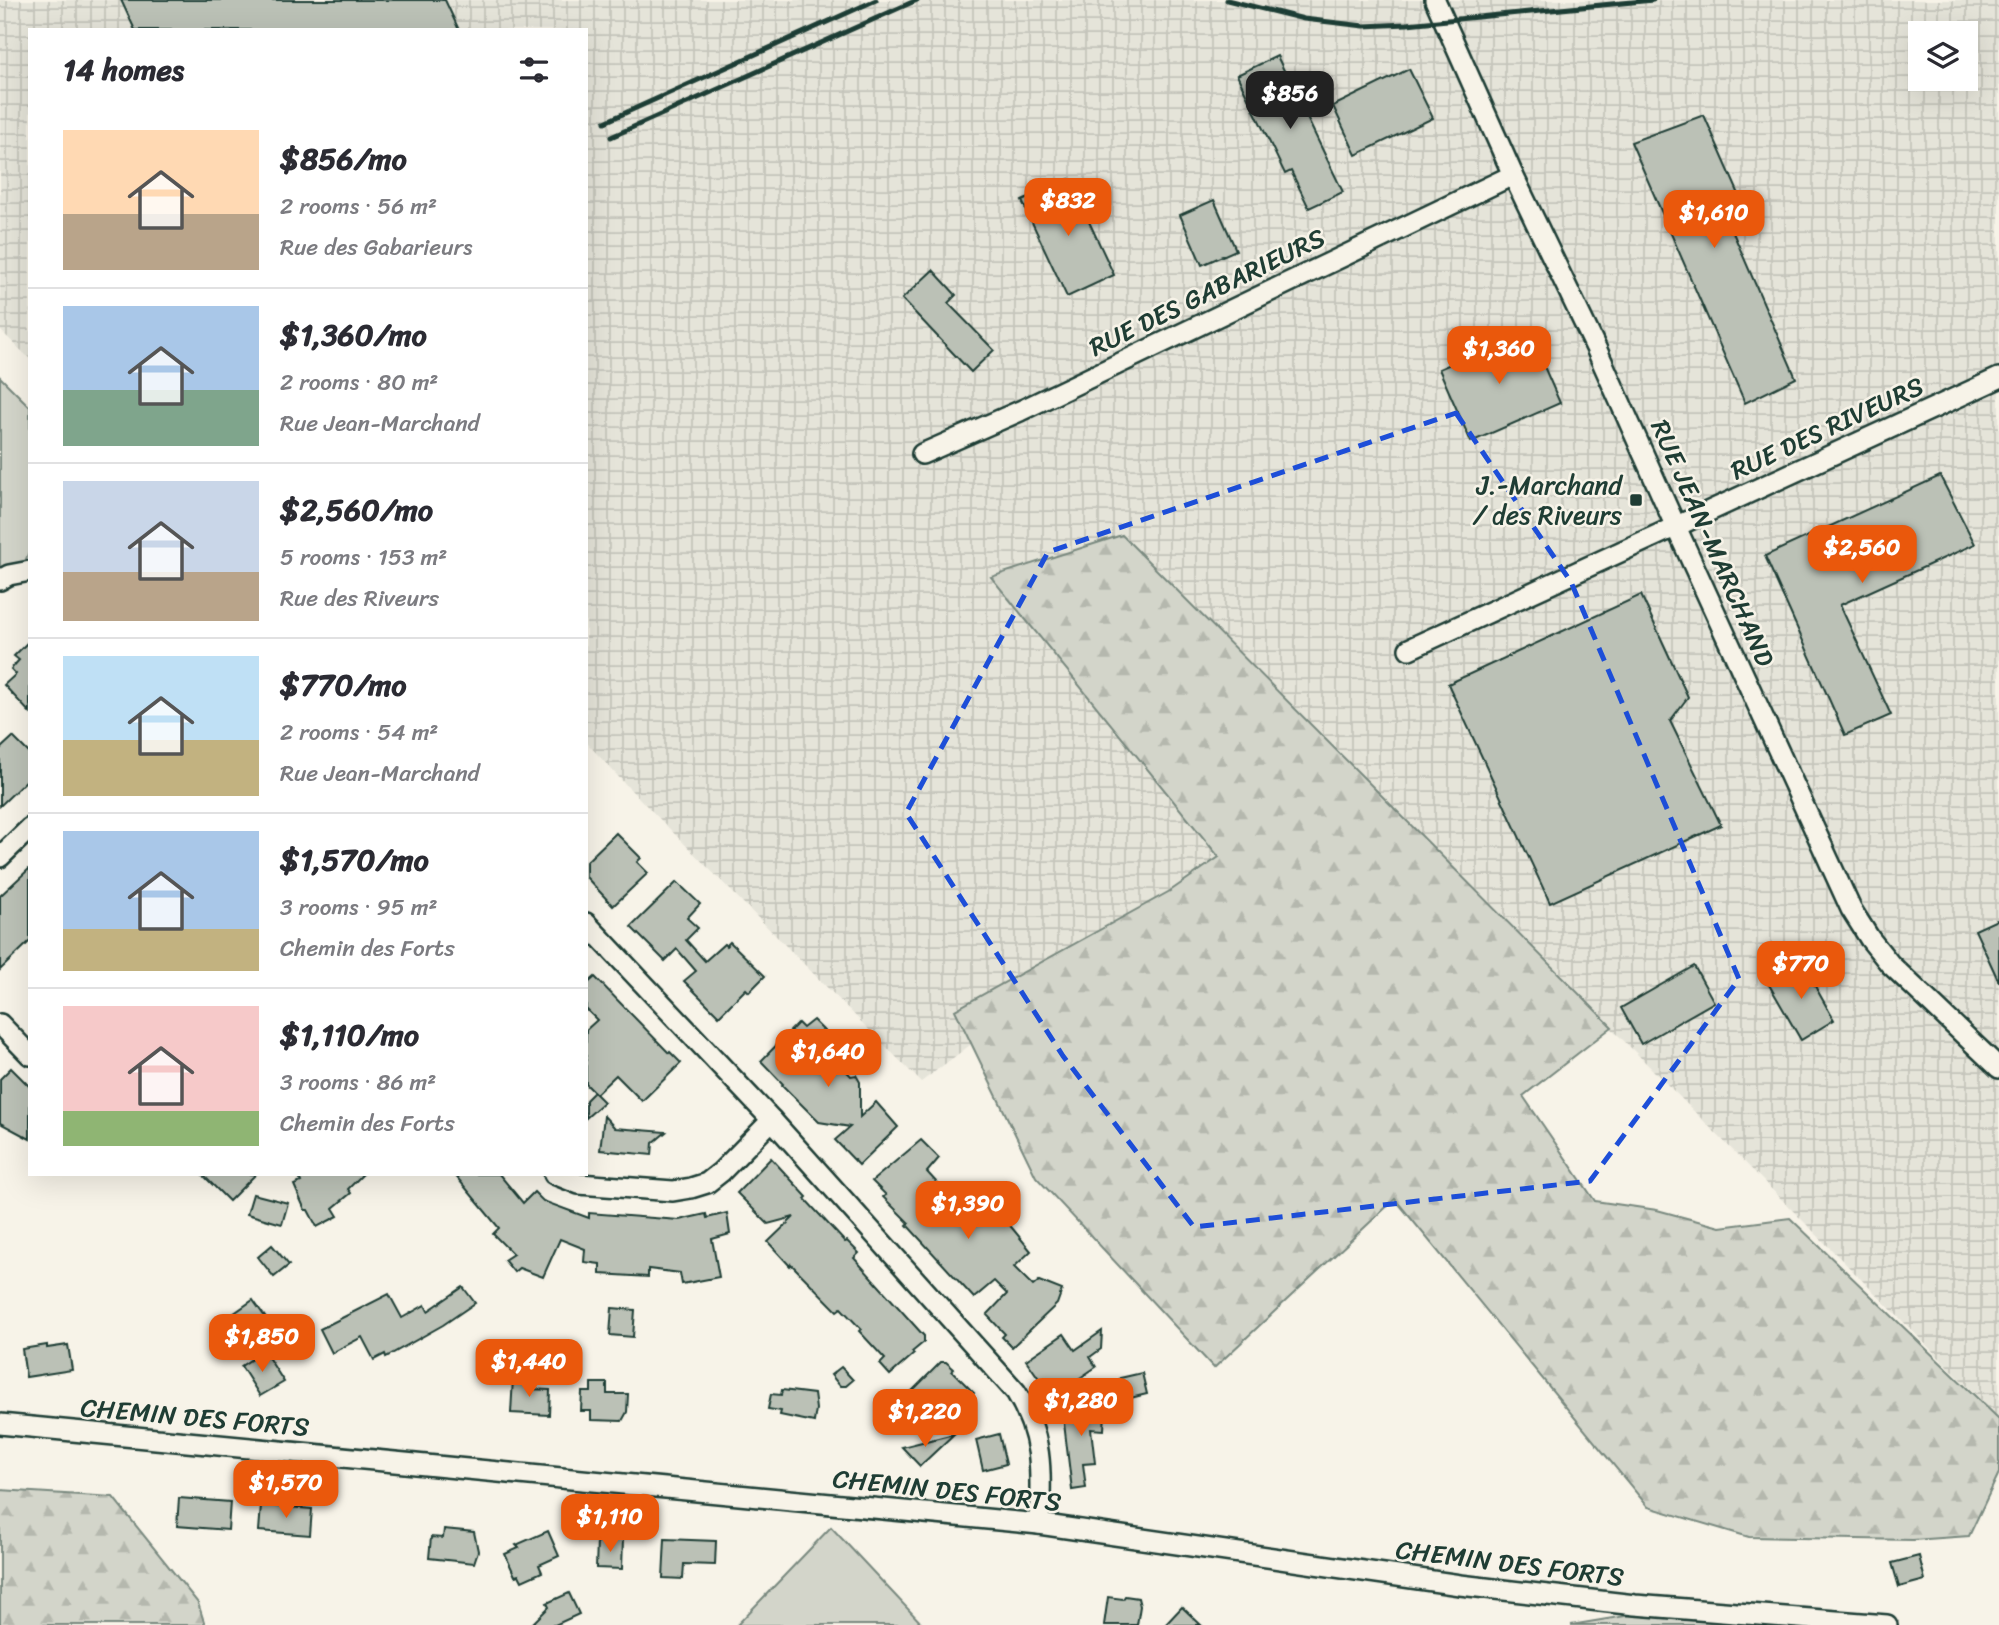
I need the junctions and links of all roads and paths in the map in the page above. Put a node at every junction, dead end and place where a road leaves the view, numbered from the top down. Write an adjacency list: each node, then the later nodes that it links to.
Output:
1 (1435, 0): 2 (street, RUE JEAN-MARCHAND)
2 (1513, 174): 4 (street, RUE DES GABARIEURS); 5 (street, RUE JEAN-MARCHAND)
3 (1999, 378): 5 (street, RUE DES RIVEURS)
4 (922, 454)
5 (1676, 527): 8 (street, RUE DES RIVEURS); 14 (street, RUE JEAN-MARCHAND)
6 (28, 572): 7 (street)
7 (0, 580)
8 (1409, 649)
9 (28, 830): 10 (street)
10 (0, 857)
11 (588, 925): 15 (street)
12 (0, 1024): 13 (street)
13 (28, 1053)
14 (1999, 1068)
15 (772, 1120): 16 (street); 18 (street)
16 (559, 1176)
17 (0, 1424): 18 (street, CHEMIN DES FORTS)
18 (1039, 1524): 19 (street, CHEMIN DES FORTS)
19 (1887, 1625)

